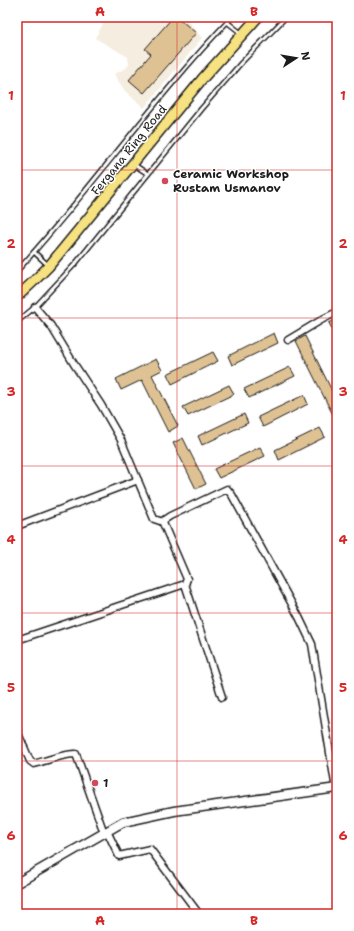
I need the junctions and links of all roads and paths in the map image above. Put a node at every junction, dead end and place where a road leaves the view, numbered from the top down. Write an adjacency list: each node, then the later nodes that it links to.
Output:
1 (232, 17): 4 (lane)
2 (258, 17): 5 (main road, Fergana Ring Road)
3 (286, 17): 7 (lane)
4 (227, 22): 5 (lane); 8 (lane)
5 (242, 34): 6 (main road, Fergana Ring Road)
6 (133, 164): 7 (lane); 9 (main road, Fergana Ring Road)
7 (148, 174): 12 (lane)
8 (34, 252): 9 (lane); 10 (lane)
9 (49, 266): 11 (main road, Fergana Ring Road)
10 (17, 271)
11 (17, 296)
12 (35, 307): 14 (lane); 16 (street)
13 (337, 312): 15 (street)
14 (17, 322)
15 (288, 340)
16 (138, 480): 17 (street); 18 (street)
17 (163, 522): 19 (street); 25 (street)
18 (17, 526)
19 (185, 584): 20 (street); 21 (street)
20 (17, 640)
21 (222, 697)
22 (17, 731): 23 (street)
23 (24, 746): 24 (street); 26 (street)
24 (17, 747)
25 (336, 788): 26 (street)
26 (106, 832): 27 (street); 28 (street)
27 (17, 883)
28 (199, 914)

